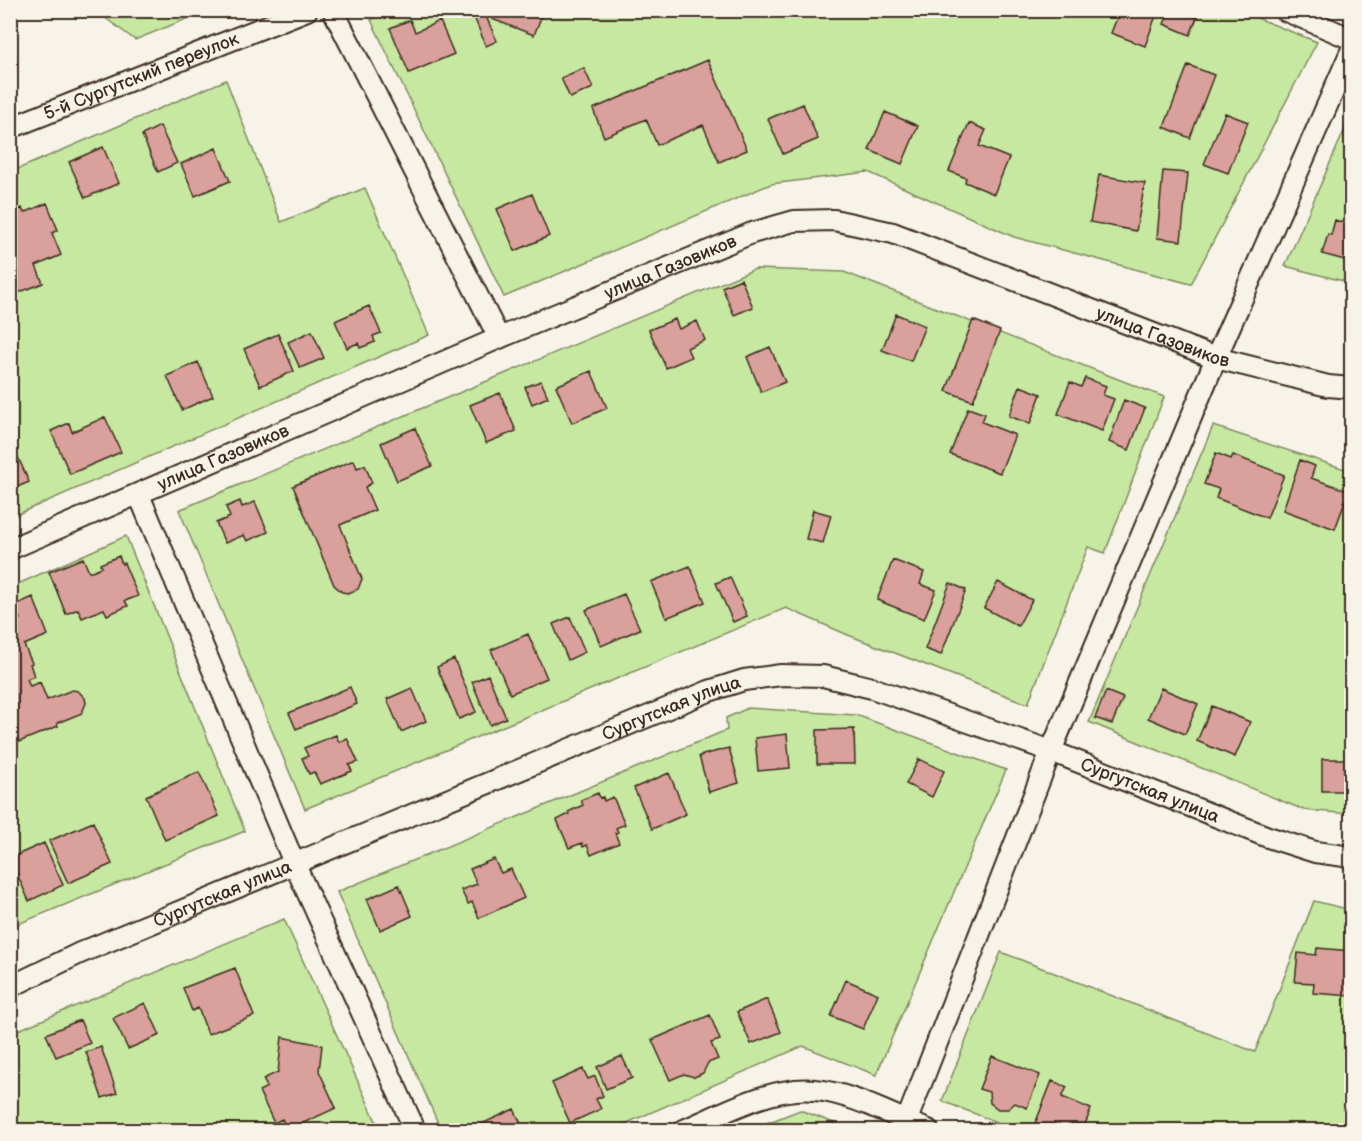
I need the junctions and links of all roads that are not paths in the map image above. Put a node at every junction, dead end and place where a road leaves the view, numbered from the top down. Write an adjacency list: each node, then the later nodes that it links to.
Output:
1 (307, 10): 6 (street, 5-й Сургутский переулок)
2 (333, 10): 7 (street)
3 (1284, 10): 4 (street)
4 (1352, 39)
5 (1352, 49): 8 (street)
6 (10, 128)
7 (499, 338): 8 (street, улица Газовиков); 10 (street, улица Газовиков)
8 (1216, 358): 9 (street, улица Газовиков); 12 (street)
9 (1352, 388)
10 (139, 495): 11 (street, улица Газовиков); 14 (street)
11 (10, 549)
12 (1051, 751): 13 (street, Сургутская улица); 14 (street, Сургутская улица); 16 (street)
13 (1352, 857)
14 (295, 865): 15 (street, Сургутская улица); 17 (street)
15 (10, 987)
16 (904, 1126): 18 (street); 19 (street)
17 (415, 1131)
18 (684, 1131)
19 (928, 1131)

